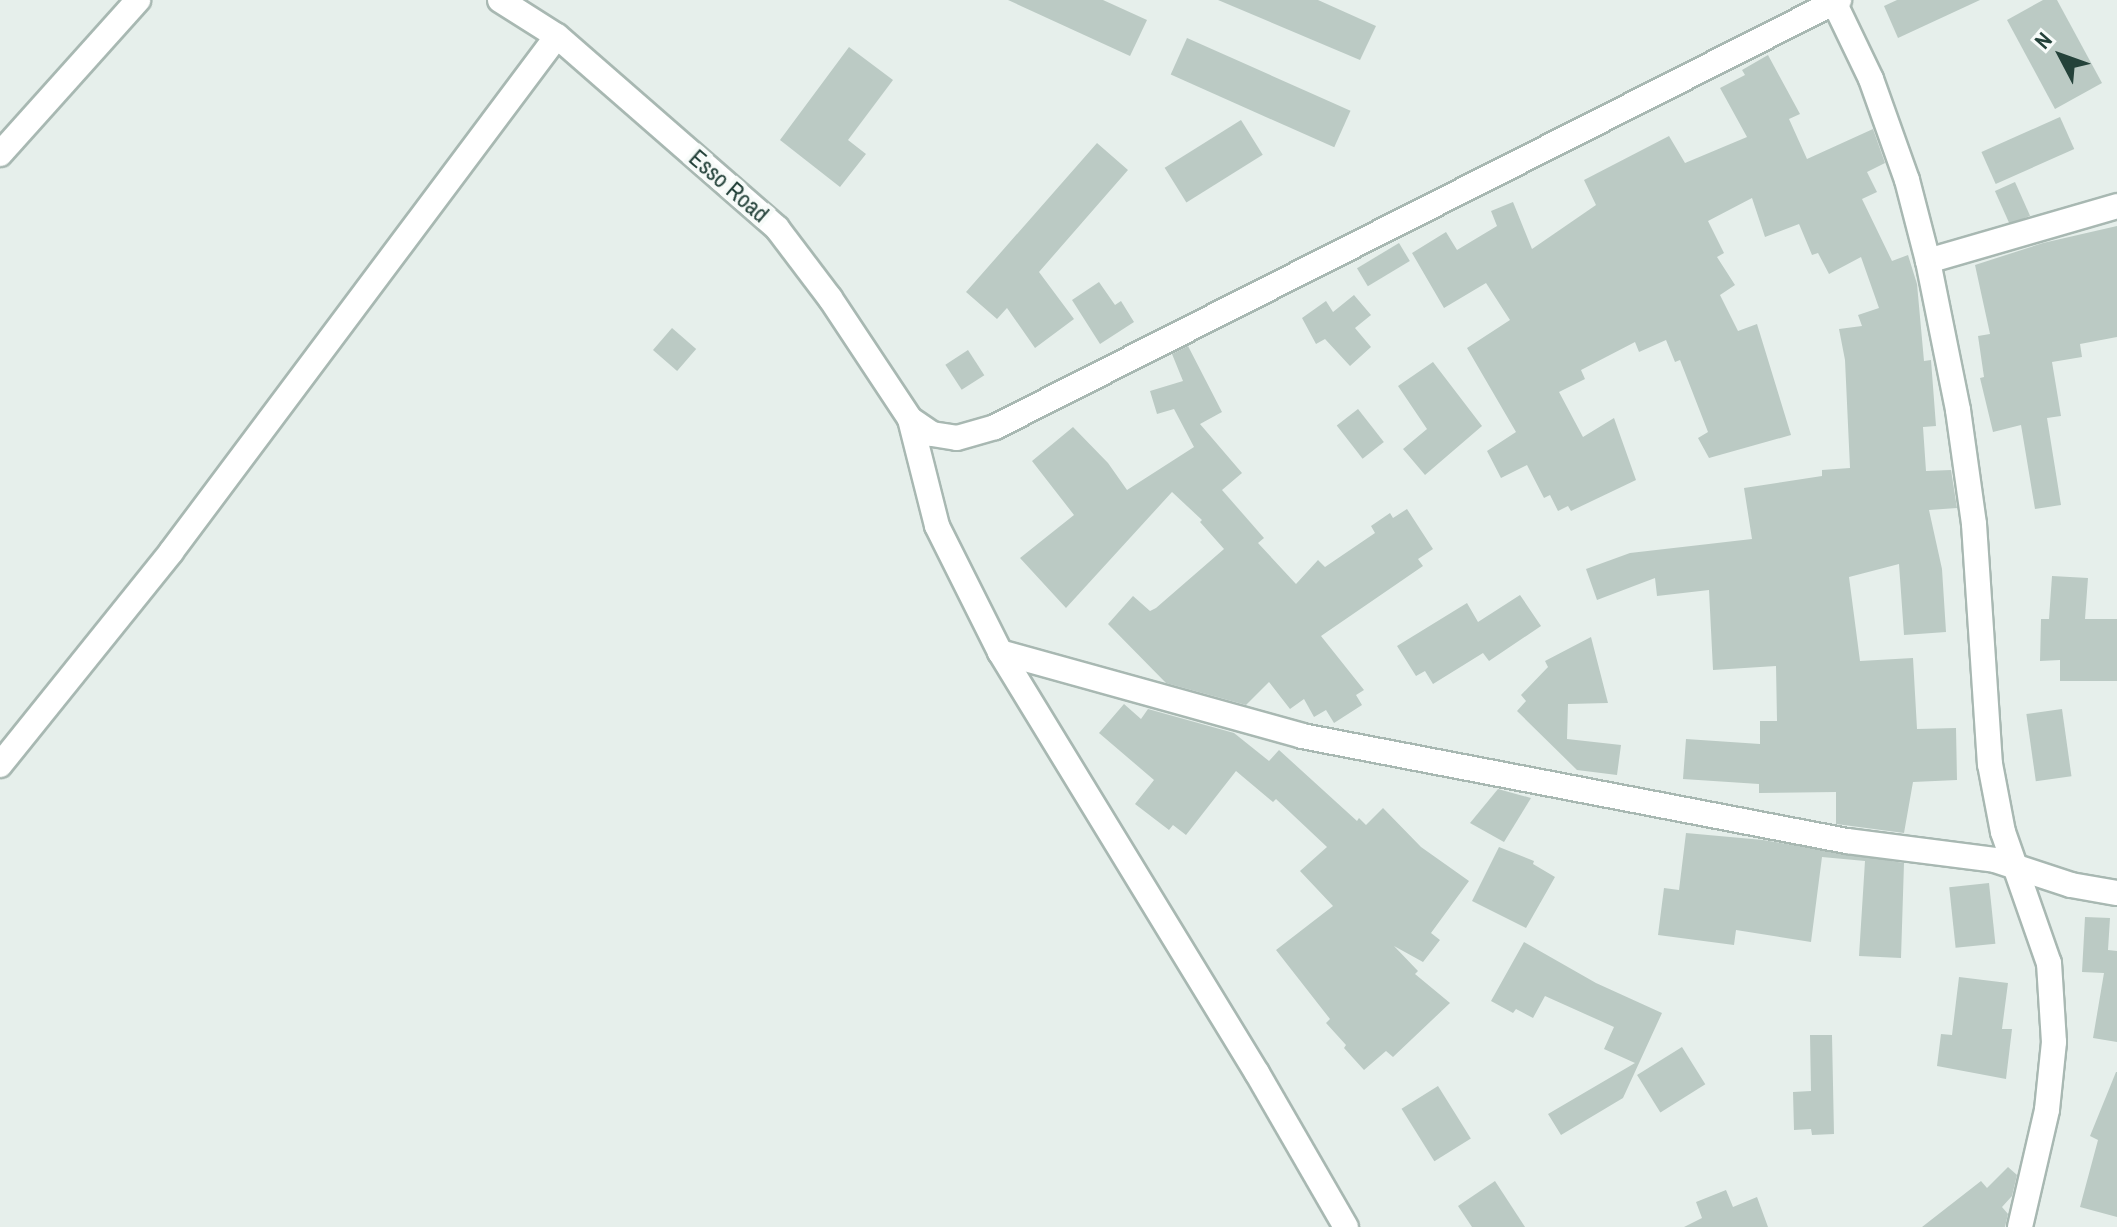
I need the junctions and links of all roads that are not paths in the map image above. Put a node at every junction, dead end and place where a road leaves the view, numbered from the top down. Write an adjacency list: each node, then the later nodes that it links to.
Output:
1 (138, 0): 5 (street)
2 (500, 0): 4 (street, Esso Road)
3 (1836, 1): 7 (street); 8 (street)
4 (557, 36): 8 (street, Esso Road); 10 (street)
5 (0, 154)
6 (2117, 206): 7 (street)
7 (1928, 261): 11 (street)
8 (910, 419): 9 (street)
9 (1000, 652): 11 (street); 13 (street)
10 (0, 765)
11 (2015, 867): 12 (street); 14 (street)
12 (2117, 893)
13 (1346, 1227)
14 (2020, 1227)

